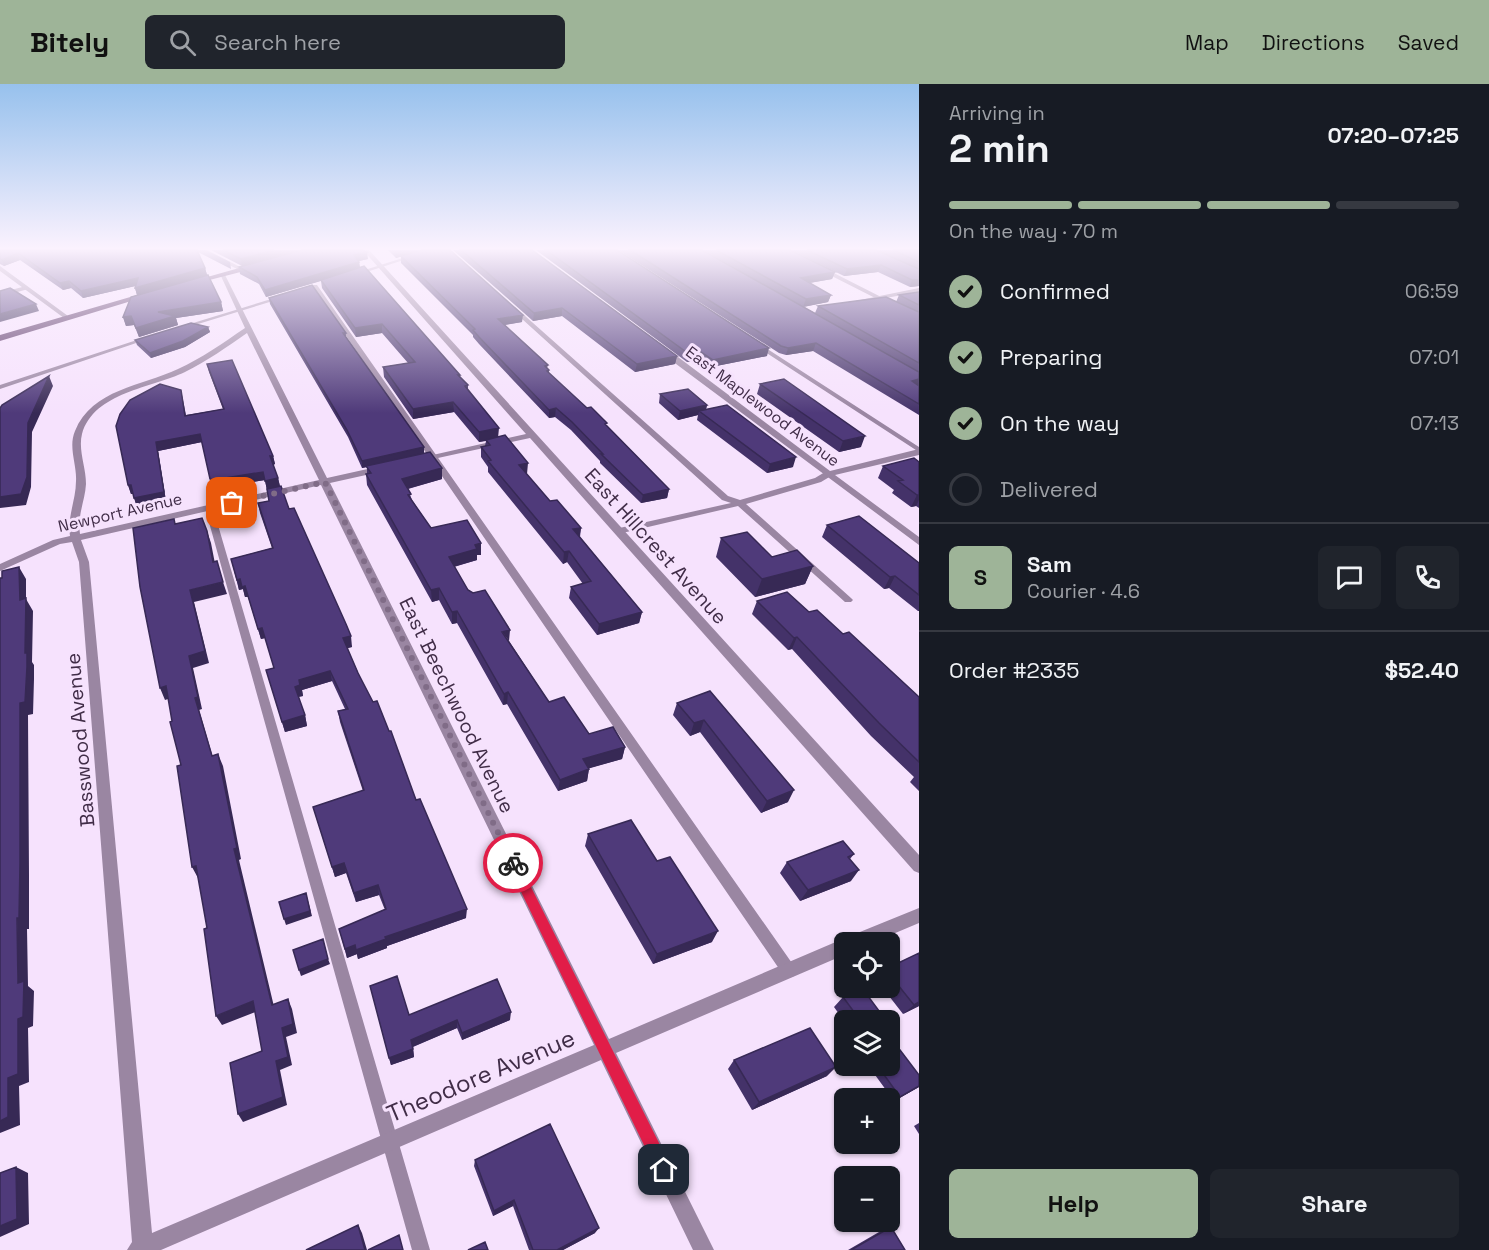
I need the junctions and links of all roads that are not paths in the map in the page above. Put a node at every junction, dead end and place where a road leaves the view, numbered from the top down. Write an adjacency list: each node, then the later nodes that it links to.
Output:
1 (49, 304): 11 (street)
2 (113, 304): 11 (main road)
3 (237, 304): 10 (street, East Beechwood Avenue)
4 (258, 304): 10 (lane)
5 (328, 304): 21 (lane)
6 (415, 304): 19 (street, East Hillcrest Avenue)
7 (508, 304): 26 (lane)
8 (892, 304): 9 (lane)
9 (899, 308)
10 (240, 310): 12 (street, East Beechwood Avenue); 13 (lane)
11 (66, 317): 15 (main road)
12 (249, 328): 25 (street, East Beechwood Avenue); 29 (street, Basswood Avenue)
13 (175, 330)
14 (154, 336): 18 (lane)
15 (0, 338)
16 (751, 340): 20 (lane)
17 (651, 341): 24 (street, East Maplewood Avenue)
18 (0, 387)
19 (532, 435): 21 (street); 28 (street, East Hillcrest Avenue)
20 (919, 451): 24 (street)
21 (433, 457): 22 (street); 37 (lane)
22 (411, 462)
23 (390, 467): 25 (street, Newport Avenue)
24 (828, 474): 26 (lane); 30 (street, East Maplewood Avenue)
25 (325, 482): 27 (street, Newport Avenue); 38 (street, East Beechwood Avenue)
26 (740, 503): 28 (lane); 32 (lane)
27 (209, 508): 29 (street, Newport Avenue); 39 (lane)
28 (618, 531): 33 (street, East Hillcrest Avenue)
29 (76, 538): 31 (street, Newport Avenue); 40 (street, Basswood Avenue)
30 (919, 542)
31 (0, 568)
32 (848, 600)
33 (919, 866)
34 (919, 915): 35 (street)
35 (879, 932)
36 (834, 951): 37 (street, Theodore Avenue)
37 (789, 971): 38 (street, Theodore Avenue)
38 (605, 1051): 39 (street, Theodore Avenue); 42 (street, East Beechwood Avenue)
39 (390, 1143): 40 (street, Theodore Avenue); 41 (lane)
40 (141, 1249)
41 (421, 1250)
42 (704, 1250)

